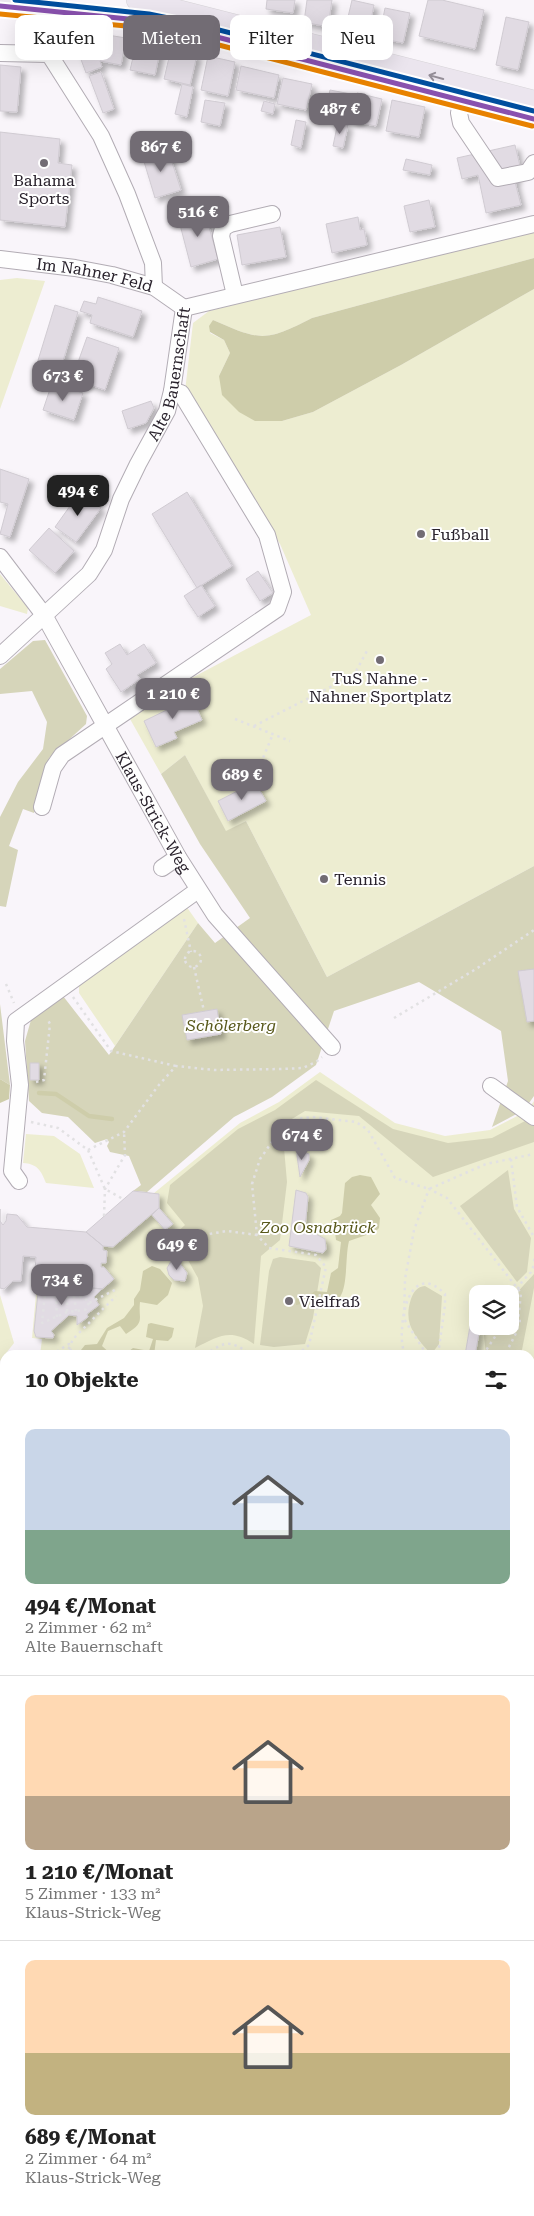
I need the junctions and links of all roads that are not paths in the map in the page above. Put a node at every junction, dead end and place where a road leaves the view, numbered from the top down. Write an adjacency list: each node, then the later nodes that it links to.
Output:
1 (137, 0): 2 (main road)
2 (166, 3): 5 (main road, one-way to 2)
3 (0, 6): 5 (main road)
4 (0, 53): 12 (street)
5 (463, 92): 6 (main road); 7 (main road); 8 (street)
6 (534, 101)
7 (534, 119)
8 (534, 163)
9 (272, 214): 13 (street)
10 (534, 224): 13 (street, Alte Bauernschaft)
11 (0, 259): 12 (street, Im Nahner Feld)
12 (154, 287): 14 (street, Im Nahner Feld)
13 (235, 295): 14 (street, Alte Bauernschaft)
14 (184, 308): 15 (street, Alte Bauernschaft)
15 (172, 391): 17 (street, Alte Bauernschaft); 19 (street)
16 (0, 557): 17 (street, Klaus-Strick-Weg)
17 (44, 615): 18 (street, Alte Bauernschaft); 19 (street, Klaus-Strick-Weg)
18 (0, 656)
19 (106, 726): 20 (street); 21 (street, Klaus-Strick-Weg)
20 (42, 807)
21 (178, 857): 22 (street); 23 (street, Klaus-Strick-Weg)
22 (162, 868)
23 (198, 890): 24 (street, Klaus-Strick-Weg); 27 (street)
24 (332, 1048)
25 (491, 1086): 26 (street)
26 (534, 1117)
27 (19, 1181)

